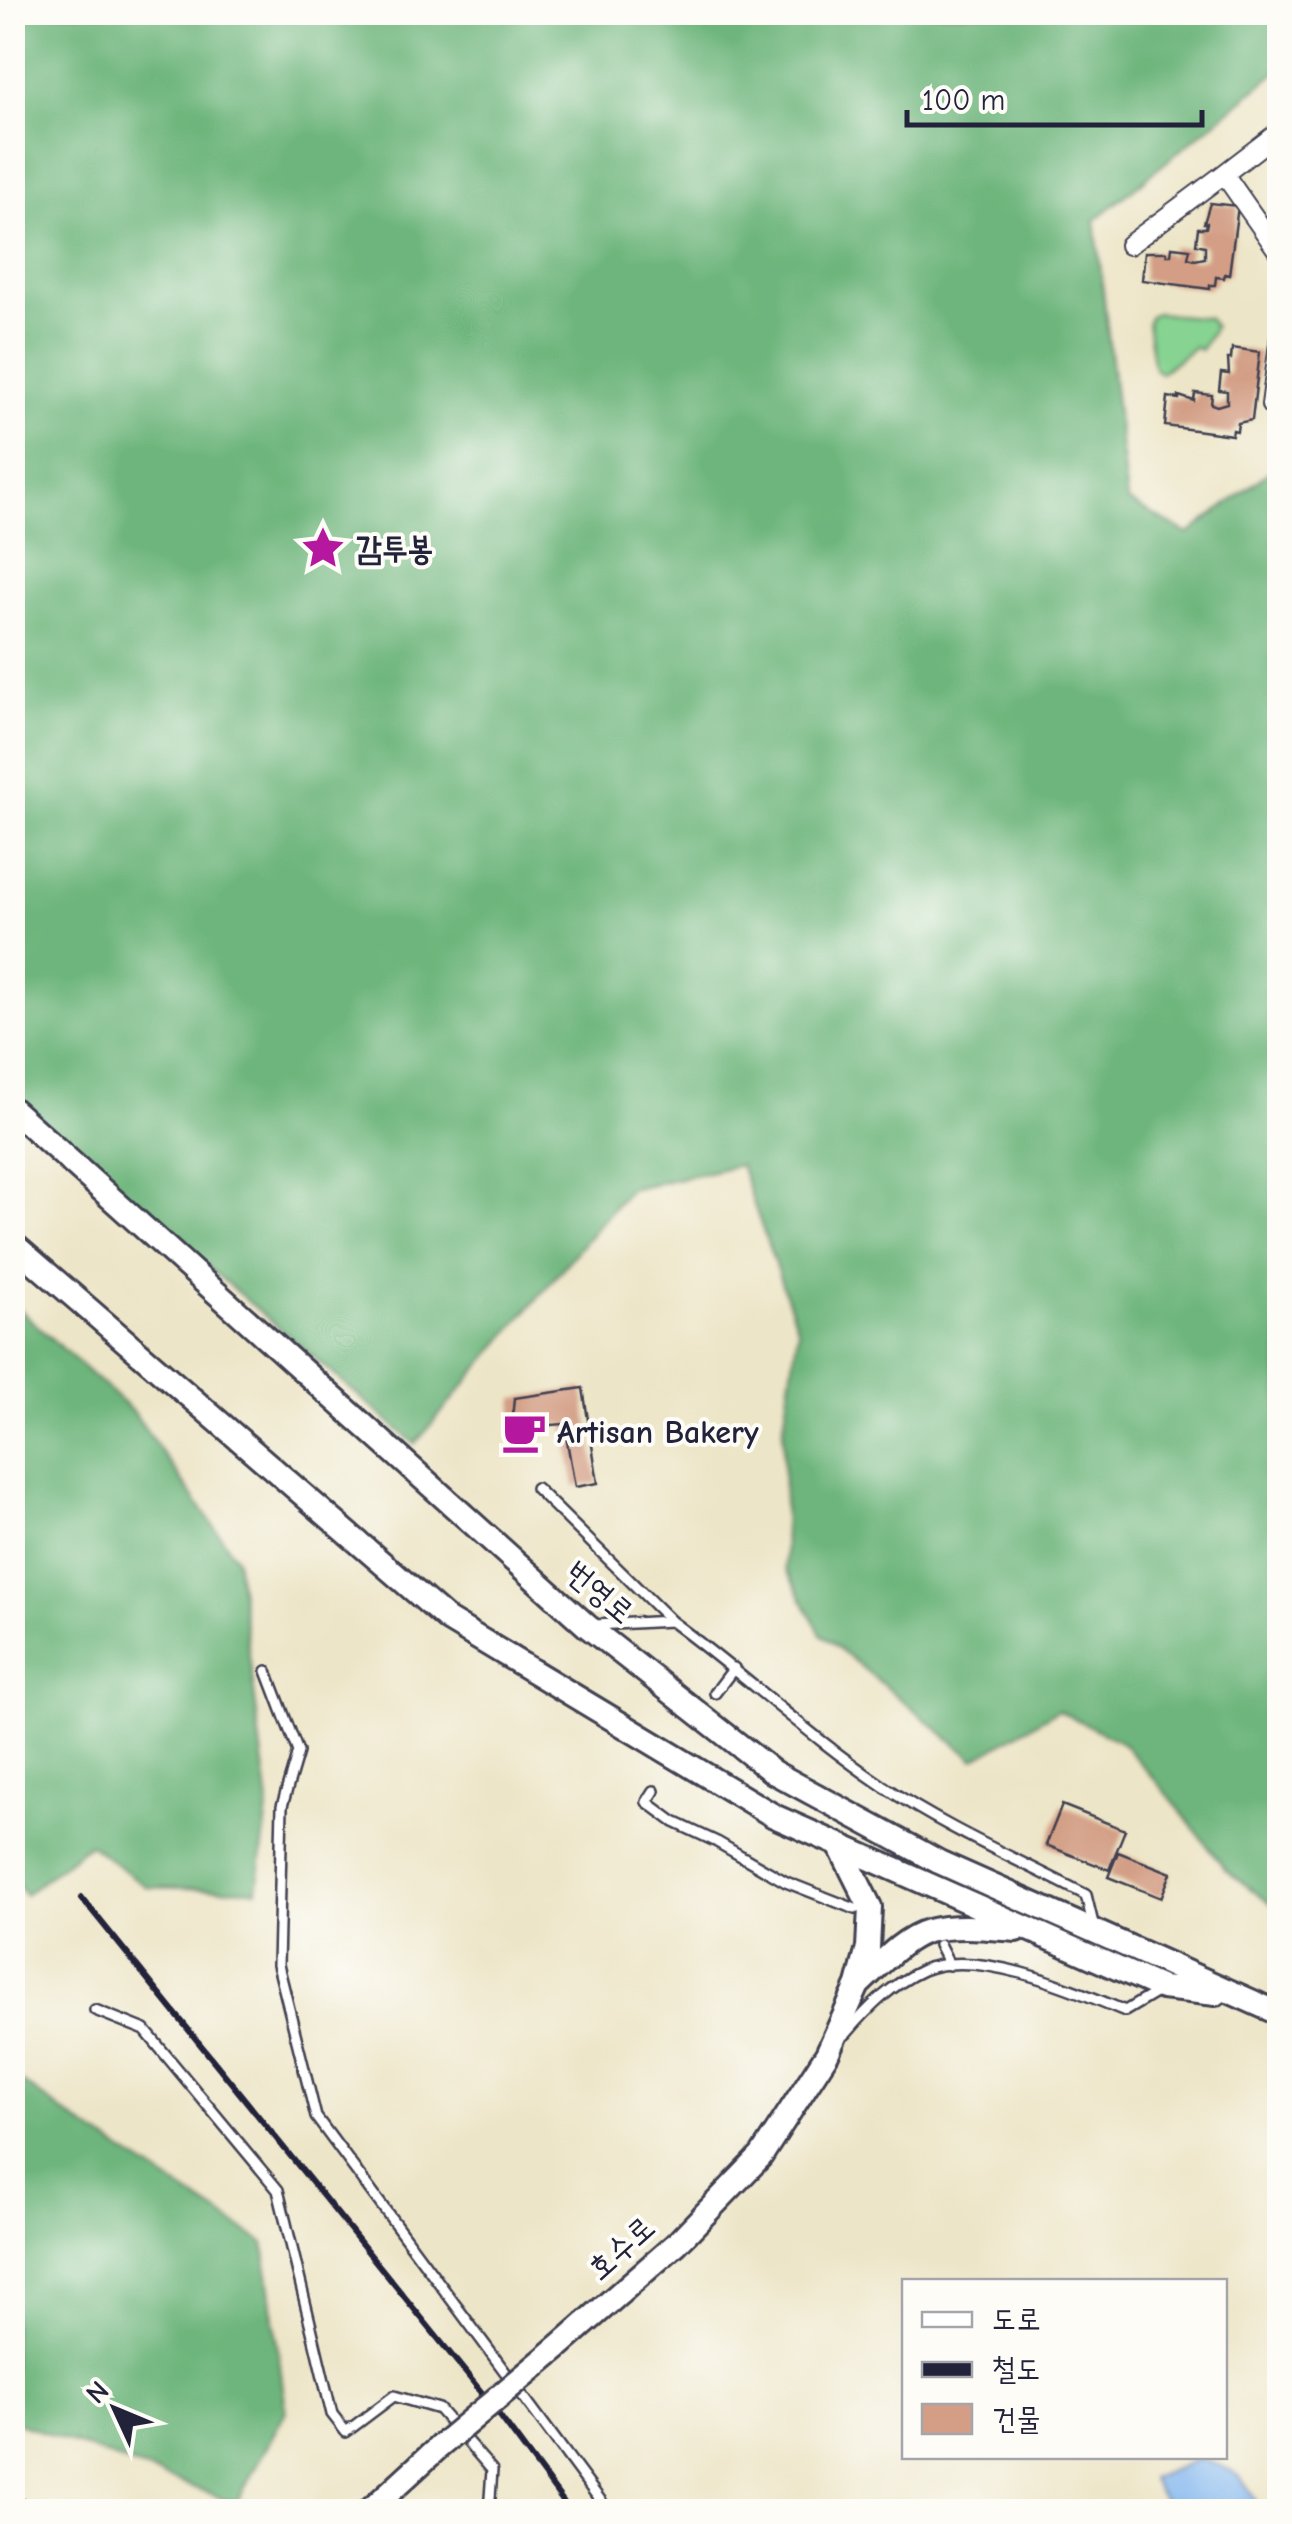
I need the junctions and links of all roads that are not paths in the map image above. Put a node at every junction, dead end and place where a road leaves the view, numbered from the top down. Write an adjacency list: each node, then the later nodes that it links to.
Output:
1 (1280, 131): 2 (street)
2 (1224, 174): 3 (street); 4 (street)
3 (1129, 245)
4 (1280, 254)
5 (1280, 336): 6 (street)
6 (1280, 406)
7 (12, 1109): 11 (street, 번영로)
8 (12, 1243): 16 (street, 번영로)
9 (536, 1488): 10 (lane)
10 (671, 1621): 11 (lane); 12 (lane)
11 (587, 1626): 18 (street, 번영로)
12 (734, 1668): 14 (lane); 18 (lane)
13 (267, 1670): 32 (lane)
14 (715, 1694)
15 (654, 1792): 17 (lane)
16 (839, 1845): 19 (street, 번영로); 22 (street, 호수로)
17 (854, 1909)
18 (1094, 1931): 24 (street, 번영로)
19 (1035, 1932): 22 (street, 호수로); 23 (street, 번영로)
20 (939, 1944): 21 (lane)
21 (950, 1965): 23 (lane); 27 (lane)
22 (858, 1985): 27 (street, 호수로)
23 (1162, 1988): 24 (street, 번영로)
24 (1234, 1996): 26 (street, 번영로)
25 (95, 2010): 31 (lane)
26 (1280, 2014)
27 (827, 2054): 30 (street, 호수로, bridge)
28 (12, 2508): 29 (street)
29 (20, 2512)
30 (368, 2512)
31 (489, 2512)
32 (609, 2512)

